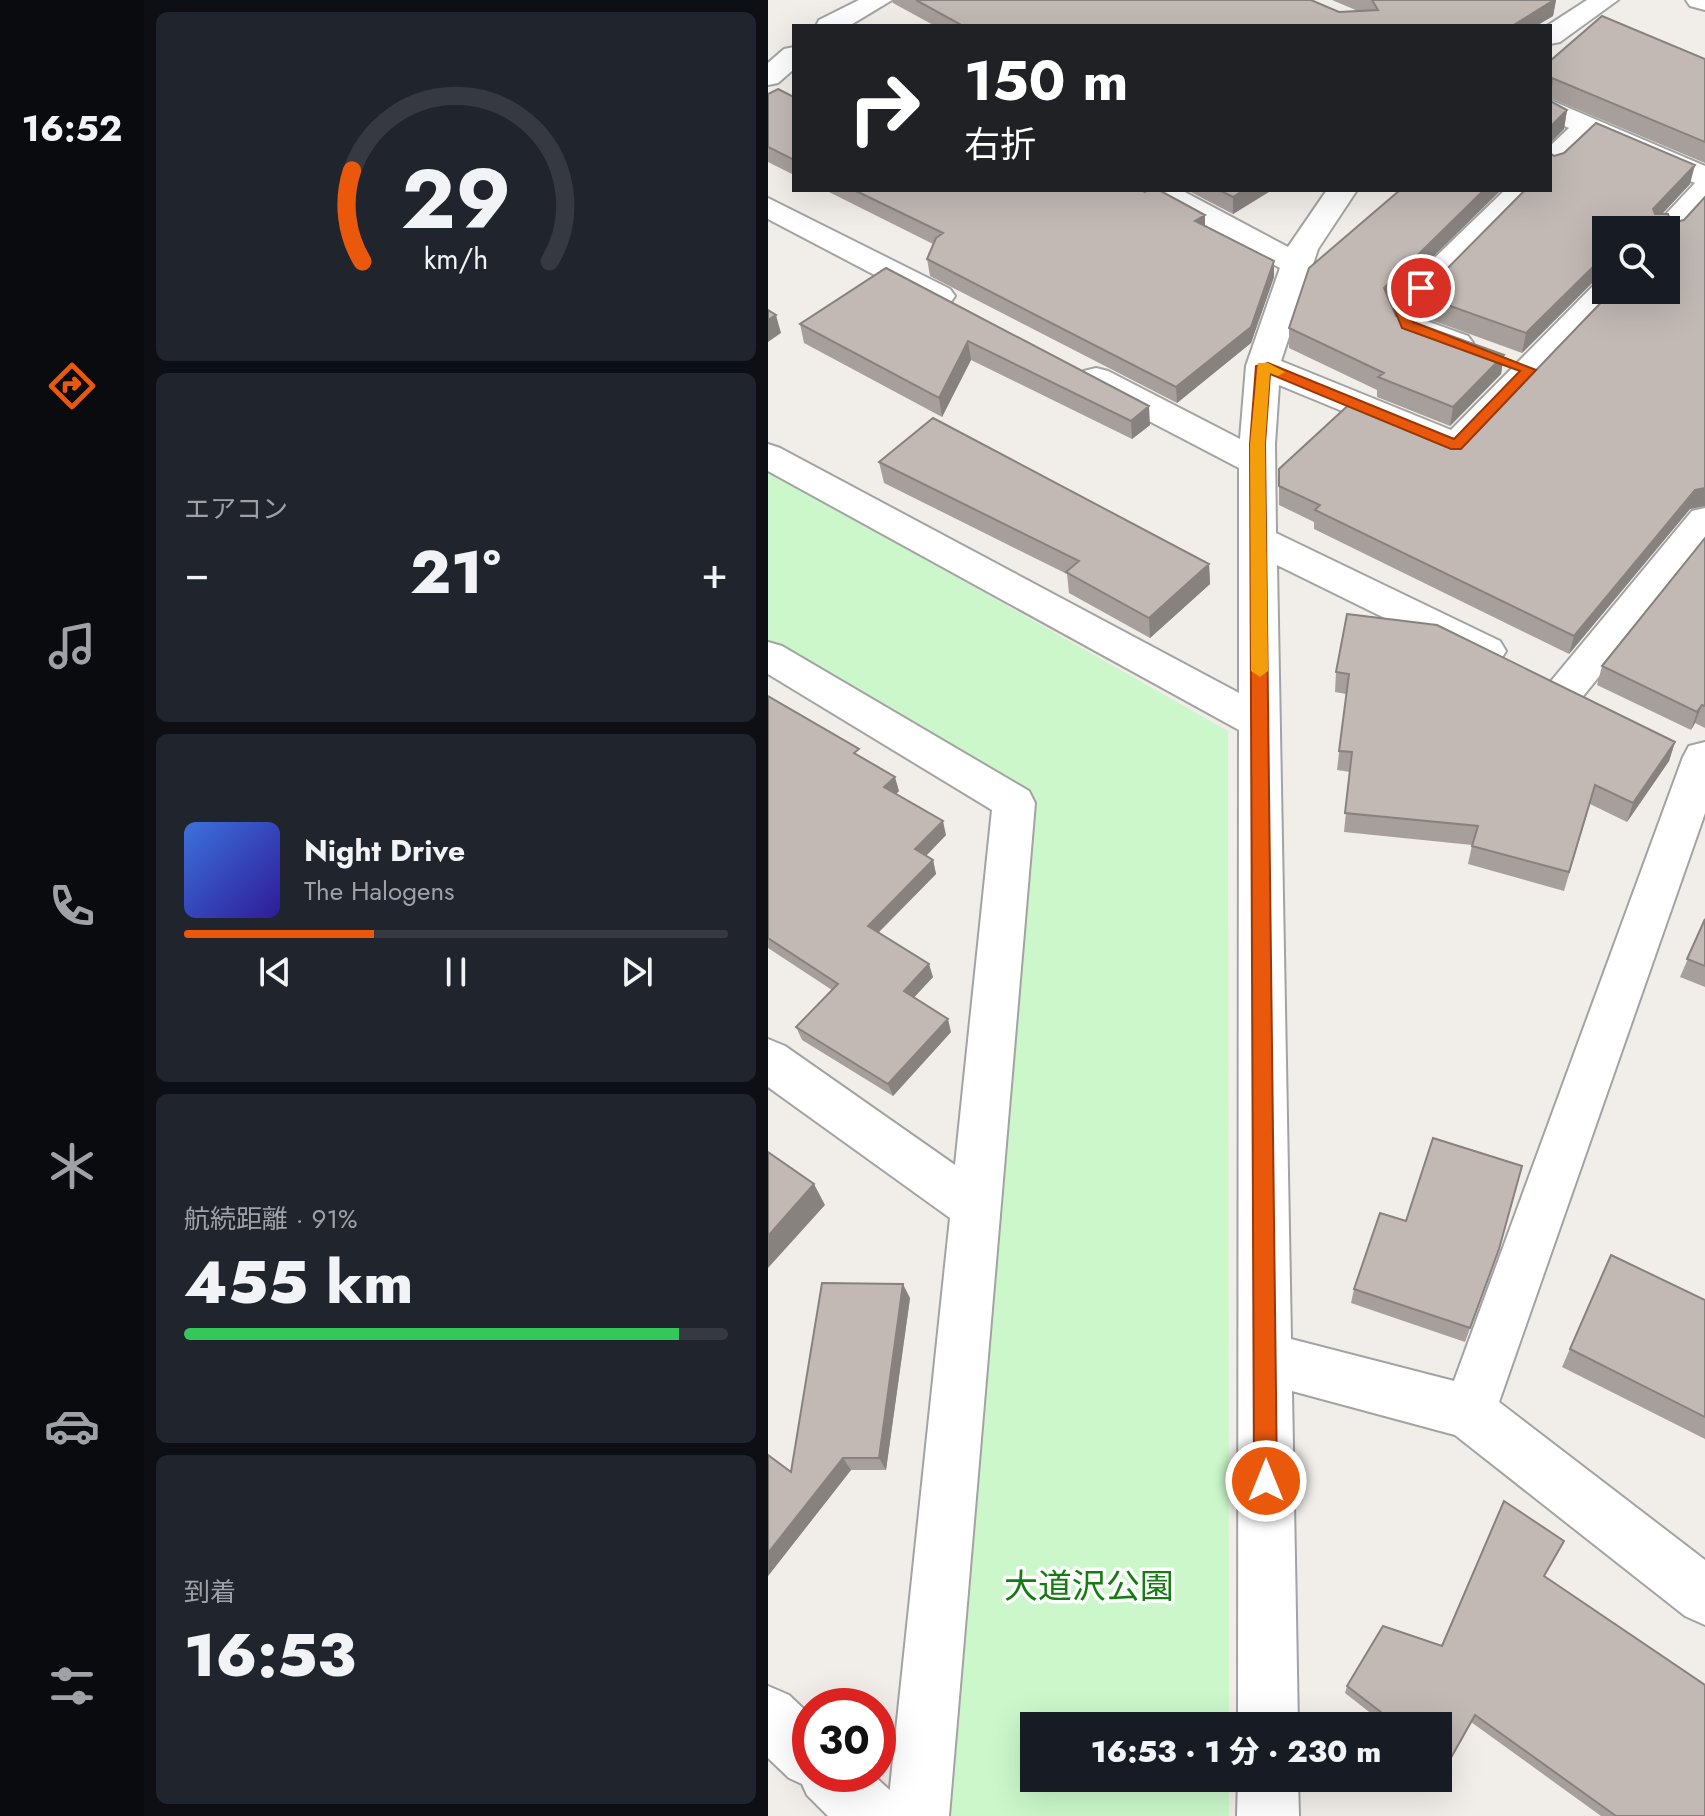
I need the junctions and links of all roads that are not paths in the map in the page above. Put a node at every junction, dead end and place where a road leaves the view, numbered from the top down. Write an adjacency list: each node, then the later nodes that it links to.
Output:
1 (879, 0): 3 (street)
2 (1605, 0): 4 (street)
3 (838, 24)
4 (1552, 35)
5 (792, 57): 6 (street)
6 (768, 77)
7 (1552, 110): 8 (street)
8 (1587, 126): 9 (street); 10 (street)
9 (1552, 161)
10 (1705, 177)
11 (1705, 190): 16 (street)
12 (1162, 192): 17 (street)
13 (1341, 192): 17 (street)
14 (1520, 192): 21 (street)
15 (768, 207): 19 (street)
16 (1680, 216)
17 (1297, 264): 22 (street)
18 (1592, 301): 21 (street)
19 (964, 309)
20 (1062, 361): 24 (street)
21 (1507, 362): 22 (street)
22 (1263, 366): 24 (street)
23 (768, 456): 28 (street)
24 (1258, 463): 26 (street)
25 (1705, 520): 26 (street)
26 (1258, 540): 28 (street)
27 (768, 656): 31 (street)
28 (1260, 723): 32 (street)
29 (1695, 753): 33 (street)
30 (768, 1060): 31 (street)
31 (976, 1208): 41 (street)
32 (1265, 1358): 33 (street); 35 (street)
33 (1469, 1412): 34 (street)
34 (1705, 1596)
35 (1268, 1712)
36 (768, 1716): 37 (street)
37 (792, 1739)
38 (847, 1792): 40 (street)
39 (1268, 1792): 42 (street)
40 (872, 1816)
41 (918, 1816)
42 (1268, 1816)

